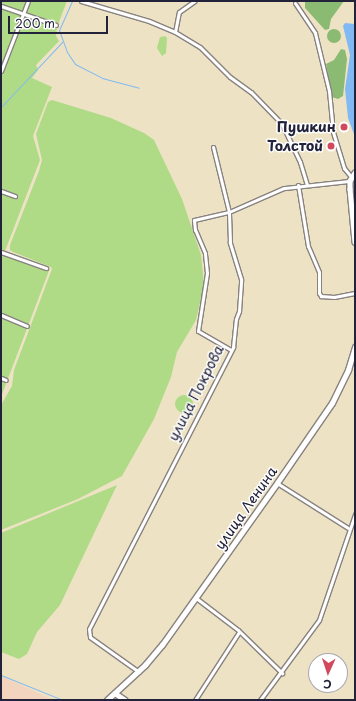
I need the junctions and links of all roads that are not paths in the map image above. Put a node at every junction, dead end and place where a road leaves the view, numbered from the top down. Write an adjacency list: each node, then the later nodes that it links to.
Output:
1 (28, 1): 6 (street)
2 (81, 1): 8 (street)
3 (195, 1): 8 (street)
4 (295, 3): 12 (street)
5 (1, 6): 6 (street)
6 (23, 14): 7 (street); 9 (street)
7 (56, 25)
8 (175, 32): 13 (street)
9 (1, 71)
10 (213, 147): 17 (street, улица Покрова)
11 (355, 173): 12 (main road)
12 (351, 179): 13 (street); 18 (main road)
13 (307, 184): 14 (street)
14 (298, 185): 17 (street); 21 (street)
15 (1, 191): 16 (street)
16 (16, 196)
17 (229, 212): 25 (street, улица Покрова); 25 (street)
18 (355, 242)
19 (1, 252): 20 (street)
20 (46, 268)
21 (355, 294)
22 (1, 315): 23 (street)
23 (27, 326)
24 (355, 347): 28 (main road, улица Ленина)
25 (231, 350): 33 (street, улица Покрова)
26 (1, 378): 27 (street)
27 (6, 380)
28 (278, 483): 30 (street); 31 (main road, улица Ленина)
29 (355, 514): 30 (street)
30 (348, 528): 34 (street)
31 (196, 598): 32 (street); 33 (main road, улица Ленина)
32 (239, 632): 34 (street); 38 (street)
33 (139, 672): 35 (main road, улица Ленина)
34 (282, 673): 39 (street)
35 (115, 693): 36 (main road, улица Ленина); 37 (main road)
36 (107, 700)
37 (125, 700)
38 (195, 700)
39 (260, 700)

